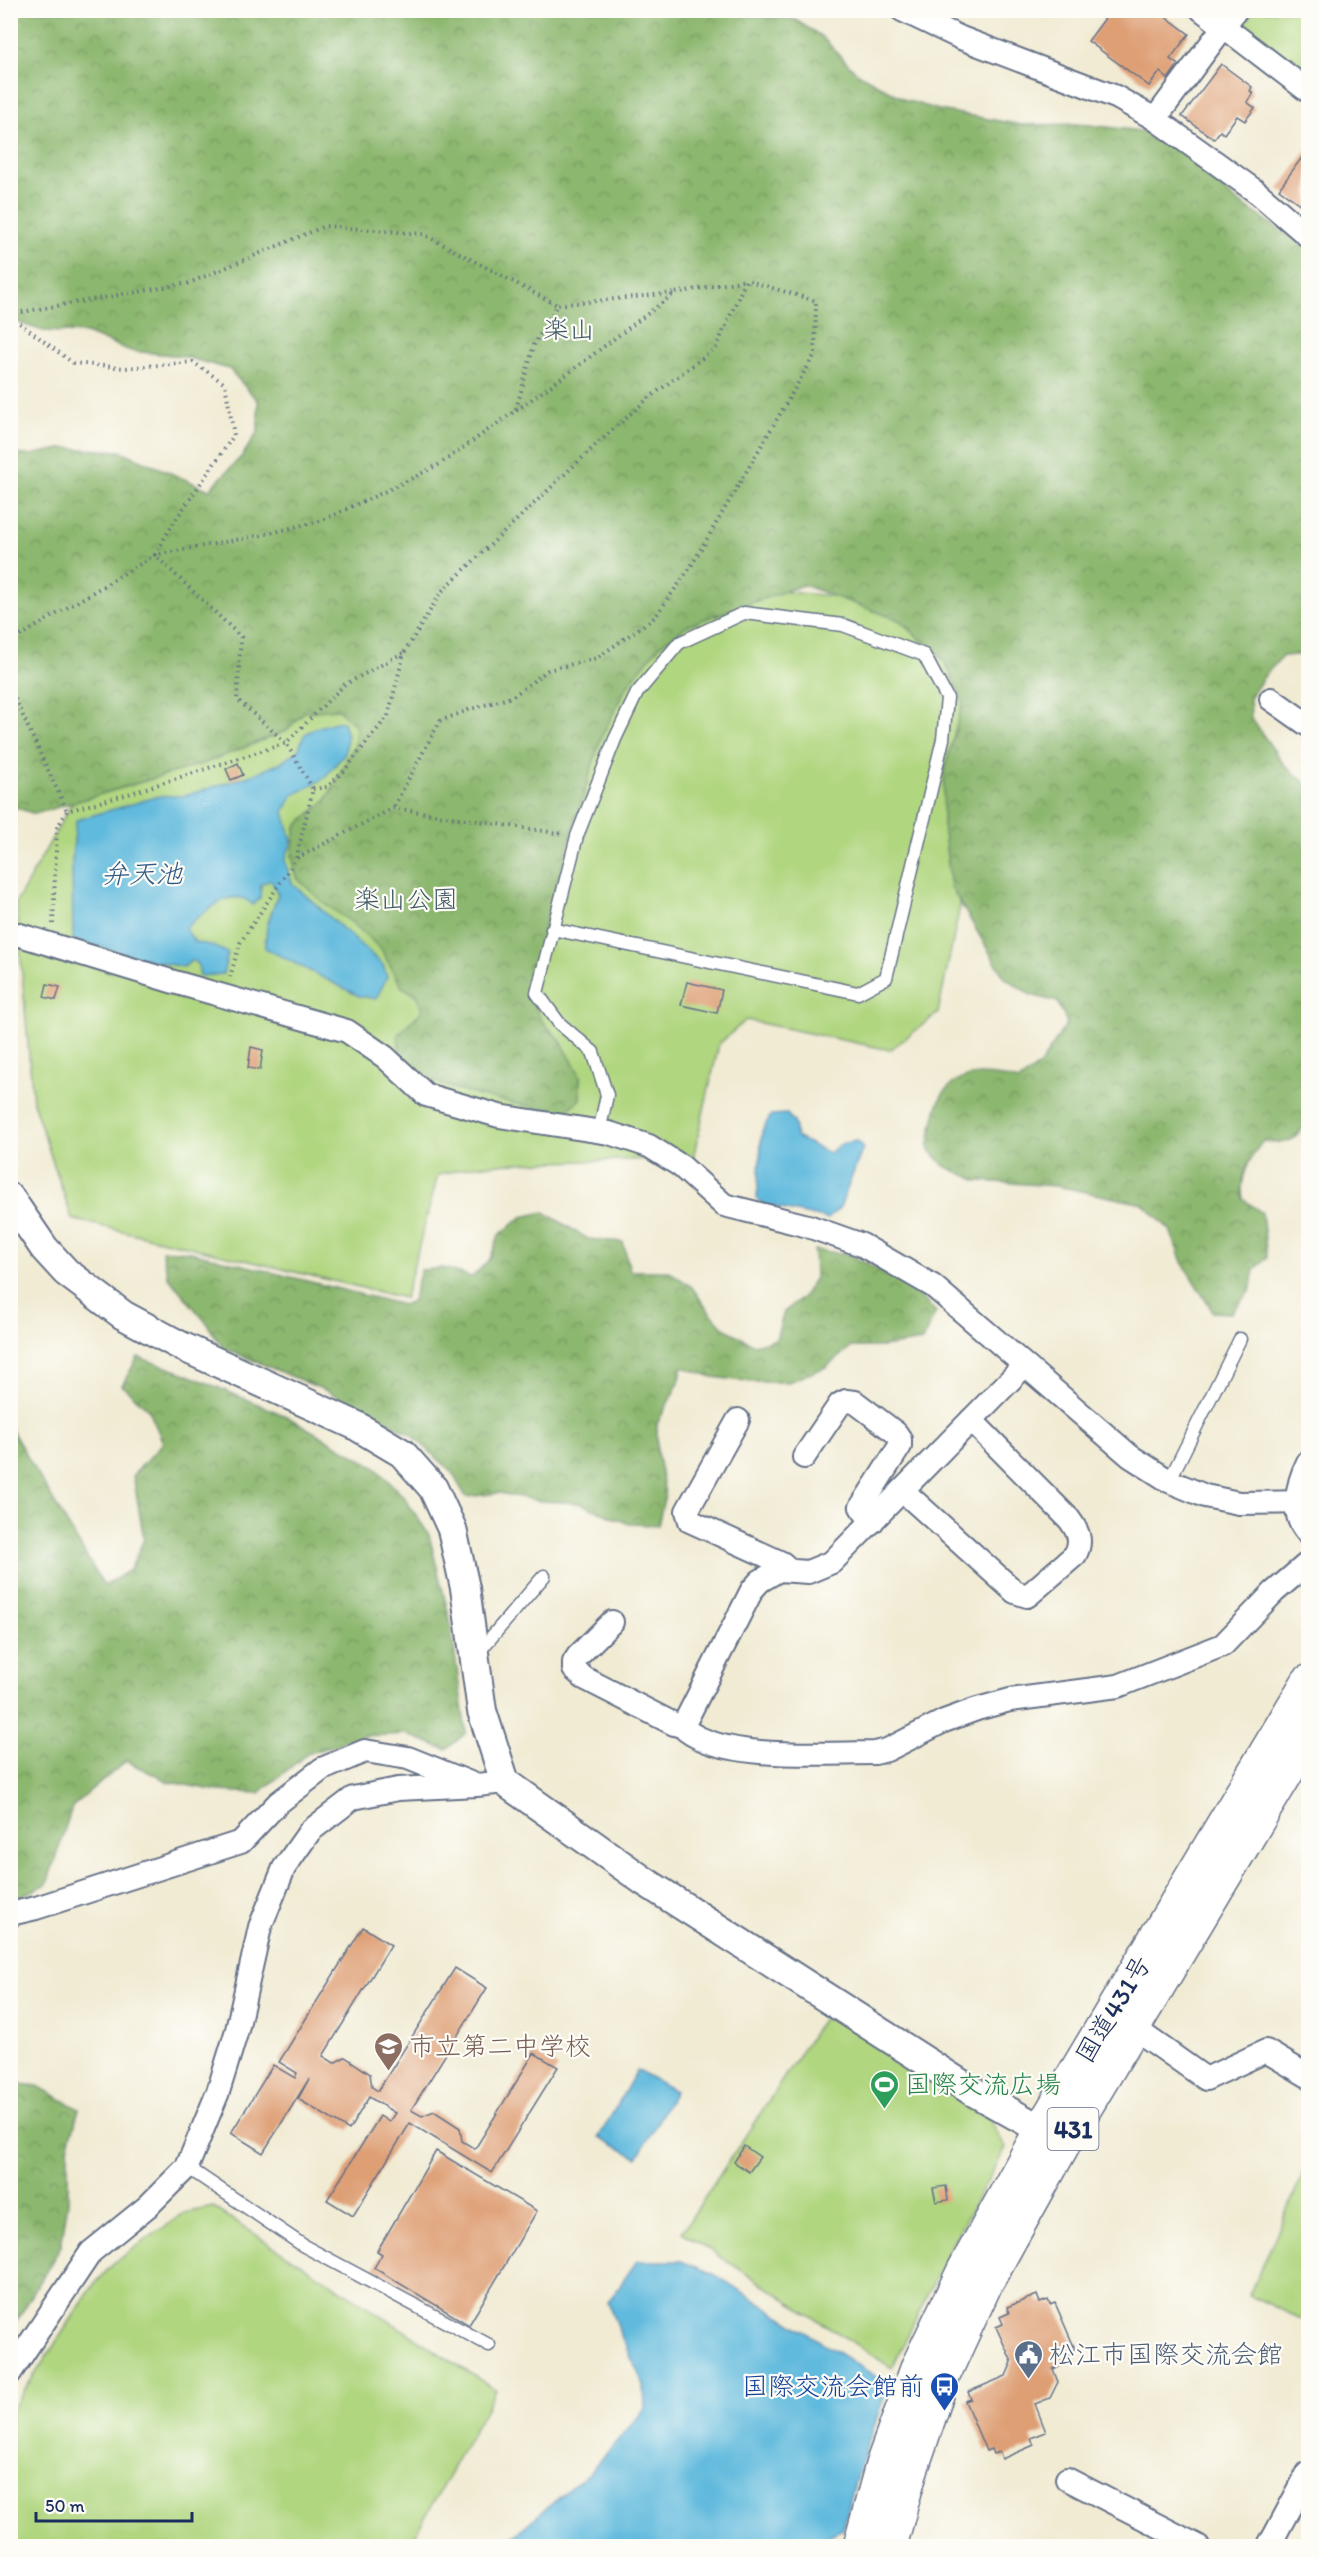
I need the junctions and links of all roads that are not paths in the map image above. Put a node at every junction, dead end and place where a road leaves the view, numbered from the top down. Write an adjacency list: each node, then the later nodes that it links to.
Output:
1 (902, 10): 5 (street)
2 (1202, 10): 3 (street)
3 (1230, 19): 4 (street); 5 (street)
4 (1308, 91)
5 (1155, 119): 6 (street)
6 (1308, 236)
7 (1271, 699): 8 (street)
8 (1308, 725)
9 (552, 929): 9 (lane); 11 (lane)
10 (10, 932): 11 (street)
11 (599, 1132): 14 (street)
12 (10, 1198): 28 (street)
13 (1240, 1340): 19 (lane)
14 (1024, 1366): 16 (street); 19 (street)
15 (738, 1420): 25 (street)
16 (971, 1420): 20 (street); 20 (street)
17 (804, 1457): 22 (street)
18 (1308, 1462): 21 (street)
19 (1169, 1481): 21 (street)
20 (903, 1491): 22 (street)
21 (1303, 1502): 23 (street)
22 (872, 1522): 25 (street)
23 (1308, 1533)
24 (1308, 1563): 30 (street)
25 (790, 1570): 30 (street)
26 (544, 1576): 28 (lane)
27 (612, 1622): 30 (street)
28 (475, 1657): 32 (street)
29 (1308, 1682): 36 (highway, 国道431号 / 431)
30 (685, 1727)
31 (1308, 1737): 34 (highway, 国道431号 / 431)
32 (491, 1784): 33 (street); 36 (street); 37 (street)
33 (10, 1914)
34 (1134, 2028): 35 (street); 36 (highway, 国道431号 / 431)
35 (1308, 2076)
36 (1053, 2136): 42 (highway, 国道431号 / 431); 43 (highway, 国道431号 / 431)
37 (187, 2167): 38 (lane); 39 (street)
38 (489, 2345)
39 (10, 2373)
40 (1308, 2477): 45 (street)
41 (1067, 2480): 44 (street)
42 (860, 2547)
43 (891, 2547)
44 (1198, 2547)
45 (1269, 2547)

